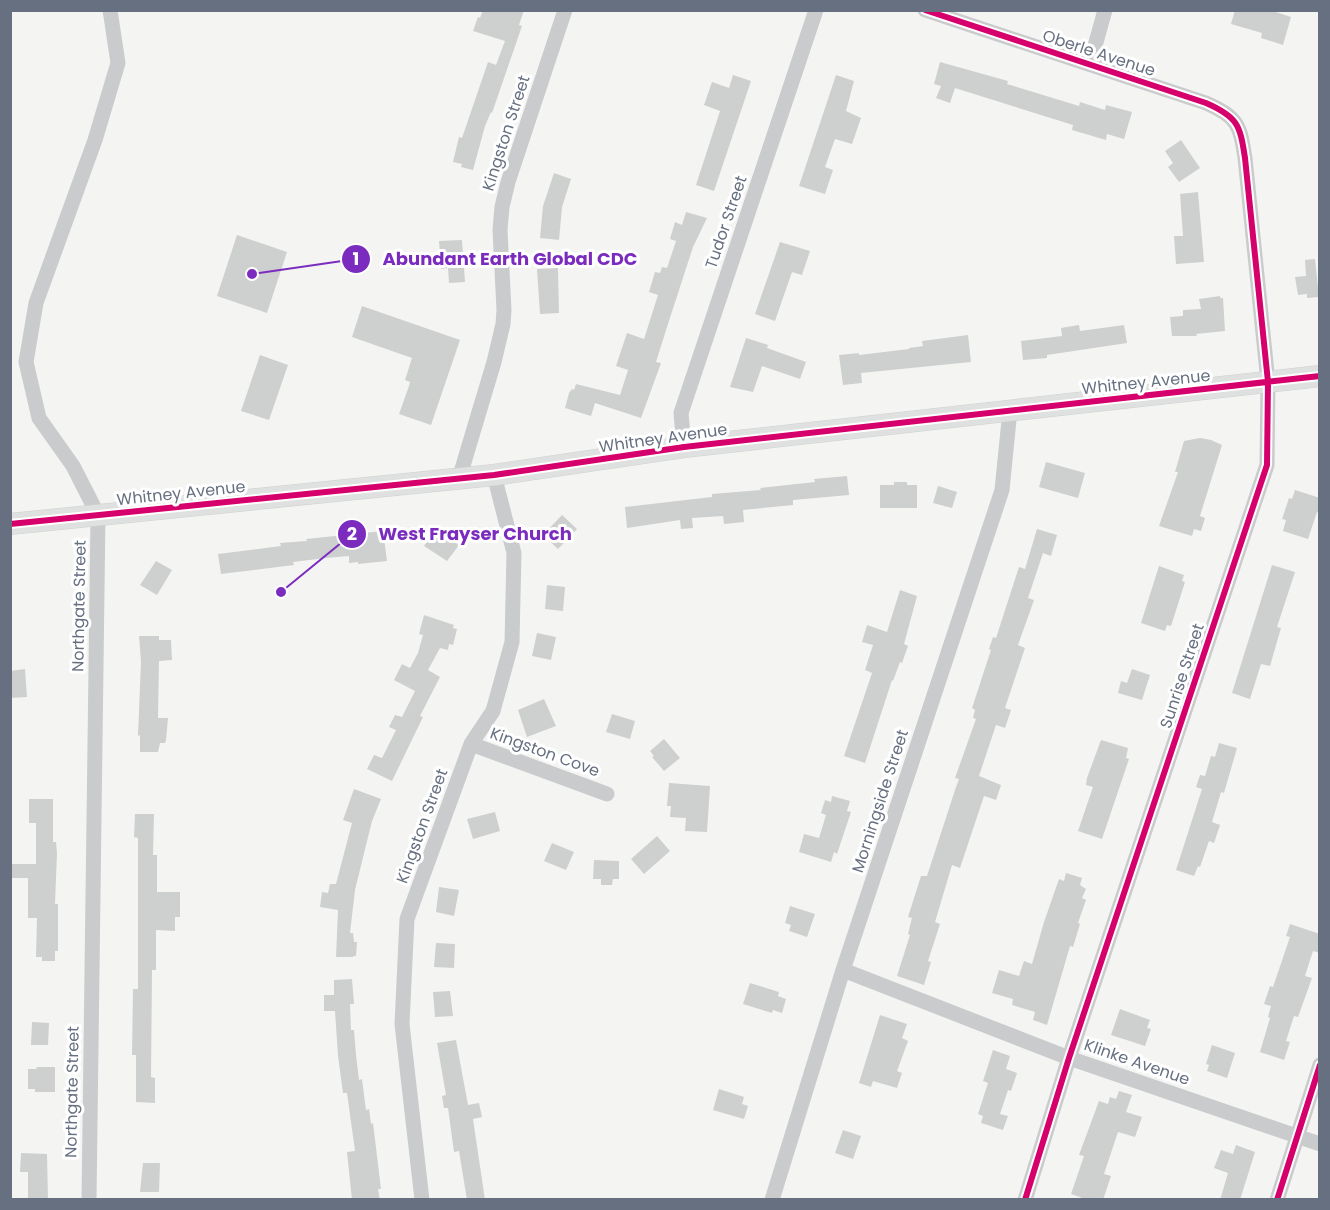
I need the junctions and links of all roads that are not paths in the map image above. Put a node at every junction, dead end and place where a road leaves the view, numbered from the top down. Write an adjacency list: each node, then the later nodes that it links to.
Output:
1 (111, 10): 14 (street, Northgate Street)
2 (565, 10): 13 (street, Kingston Street)
3 (816, 10): 11 (street, Tudor Street)
4 (925, 10): 6 (street, Oberle Avenue)
5 (1106, 10): 6 (street)
6 (1090, 63): 7 (street, Oberle Avenue)
7 (1244, 147): 9 (street, Sunrise Street)
8 (1320, 376): 9 (main road, Whitney Avenue)
9 (1268, 382): 10 (main road, Whitney Avenue); 19 (street, Sunrise Street)
10 (1010, 410): 11 (main road, Whitney Avenue); 18 (street, Morningside Street)
11 (684, 447): 12 (main road, Whitney Avenue)
12 (494, 475): 13 (main road, Whitney Avenue); 16 (street, Kingston Street)
13 (459, 479): 14 (main road, Whitney Avenue)
14 (98, 515): 15 (main road, Whitney Avenue); 23 (street, Northgate Street)
15 (10, 524)
16 (471, 744): 17 (street, Kingston Cove); 24 (street, Kingston Street)
17 (607, 794)
18 (843, 970): 19 (street, Klinke Avenue); 25 (street, Morningside Street)
19 (1069, 1058): 21 (street, Klinke Avenue); 26 (street, Sunrise Street)
20 (1320, 1065): 21 (street)
21 (1296, 1137): 22 (street, Klinke Avenue); 27 (street)
22 (1320, 1144)
23 (88, 1200)
24 (422, 1200)
25 (772, 1200)
26 (1025, 1200)
27 (1277, 1200)

